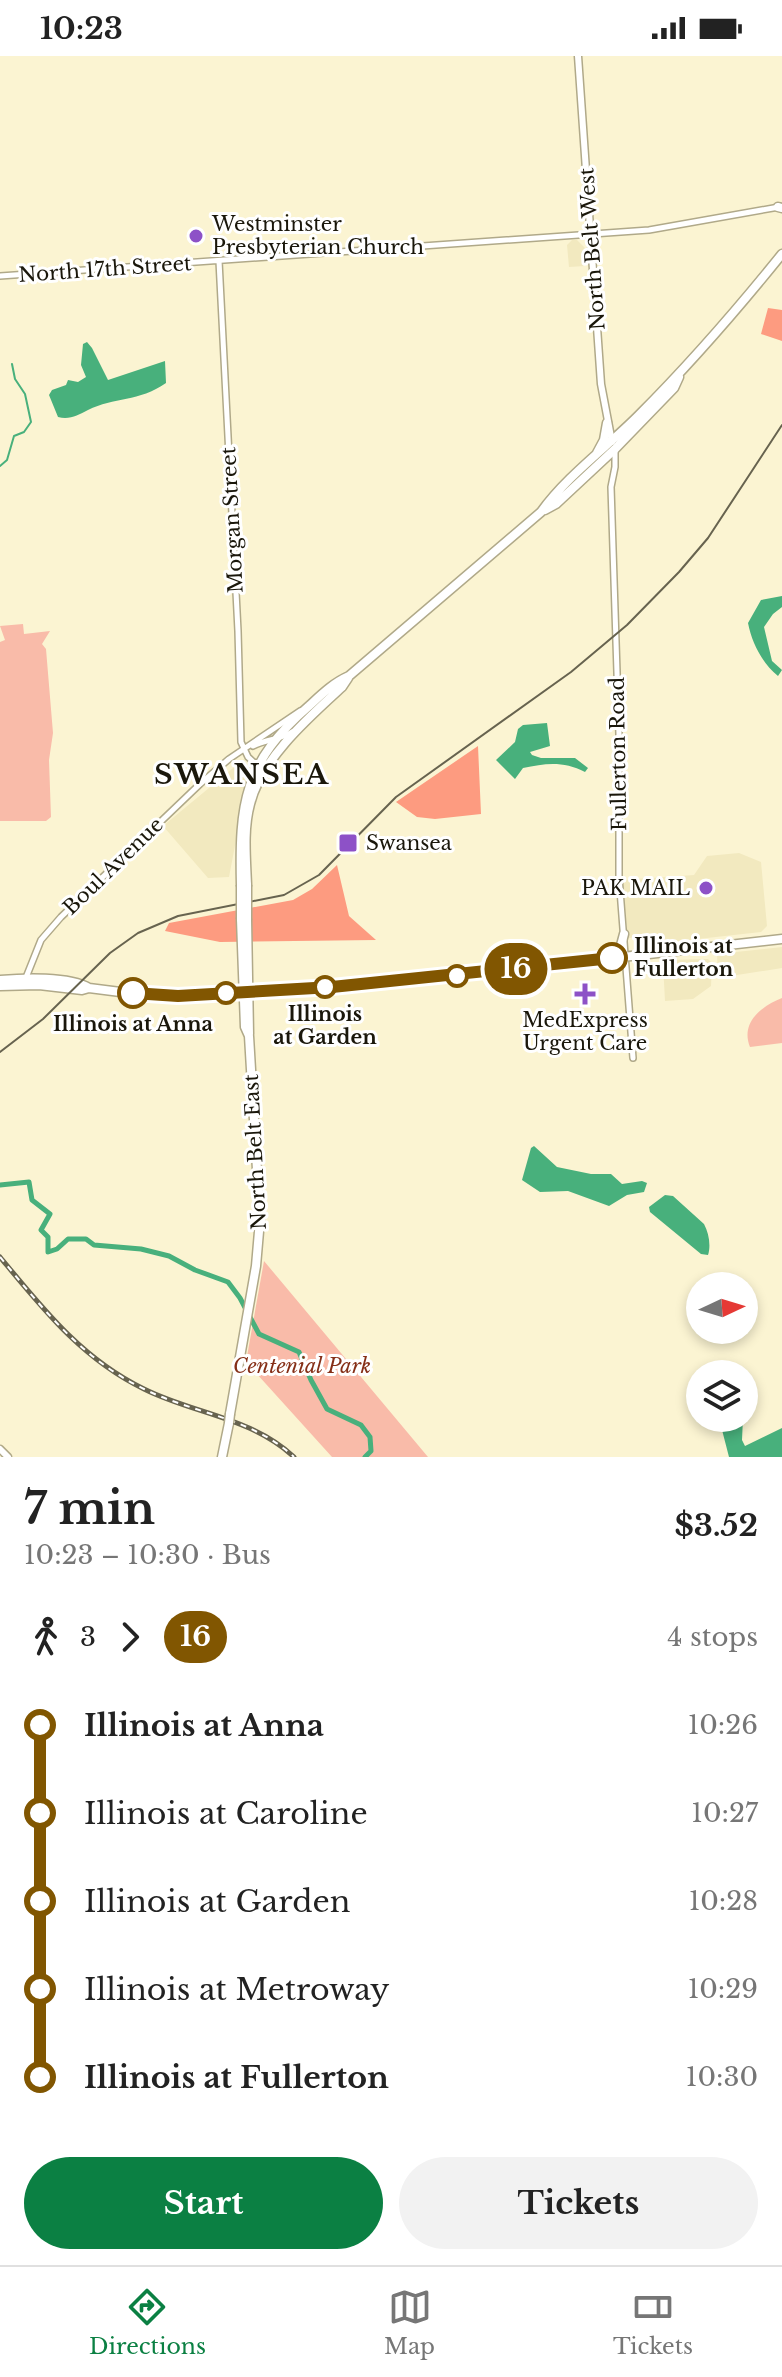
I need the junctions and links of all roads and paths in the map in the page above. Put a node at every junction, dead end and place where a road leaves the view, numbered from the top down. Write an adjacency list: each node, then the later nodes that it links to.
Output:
1 (578, 56): 3 (main road, North Belt West)
2 (781, 208): 3 (street, North 17th Street)
3 (591, 234): 5 (street, North 17th Street); 8 (main road, North Belt West)
4 (782, 254): 7 (main road)
5 (219, 261): 6 (street, North 17th Street); 16 (street, Morgan Street)
6 (0, 276)
7 (679, 375): 9 (main road); 10 (main road)
8 (607, 423): 9 (main road); 10 (main road, North Belt West); 11 (main road)
9 (629, 425): 10 (main road)
10 (614, 446): 11 (main road); 12 (main road); 21 (street, Fullerton Road)
11 (593, 460): 12 (main road)
12 (541, 512): 13 (main road)
13 (349, 676): 14 (main road); 15 (main road)
14 (315, 700): 17 (main road); 18 (street, Boul Avenue)
15 (325, 703): 17 (street, Boul Avenue); 20 (main road)
16 (241, 737): 18 (street); 19 (street, Morgan Street)
17 (275, 739): 19 (street, Boul Avenue); 20 (main road)
18 (252, 743): 19 (street, Boul Avenue)
19 (244, 751): 20 (street); 25 (street, Boul Avenue)
20 (261, 768): 27 (main road, bridge)
21 (624, 934): 23 (street, Fullerton Road); 24 (main road)
22 (782, 939): 23 (main road)
23 (627, 957): 24 (main road); 28 (street, Fullerton Road)
24 (606, 959): 27 (main road)
25 (25, 982): 26 (main road); 27 (main road)
26 (0, 983)
27 (246, 991): 31 (main road, North Belt East)
28 (633, 1058)
29 (0, 1449): 30 (main road)
30 (8, 1457)
31 (222, 1457)

